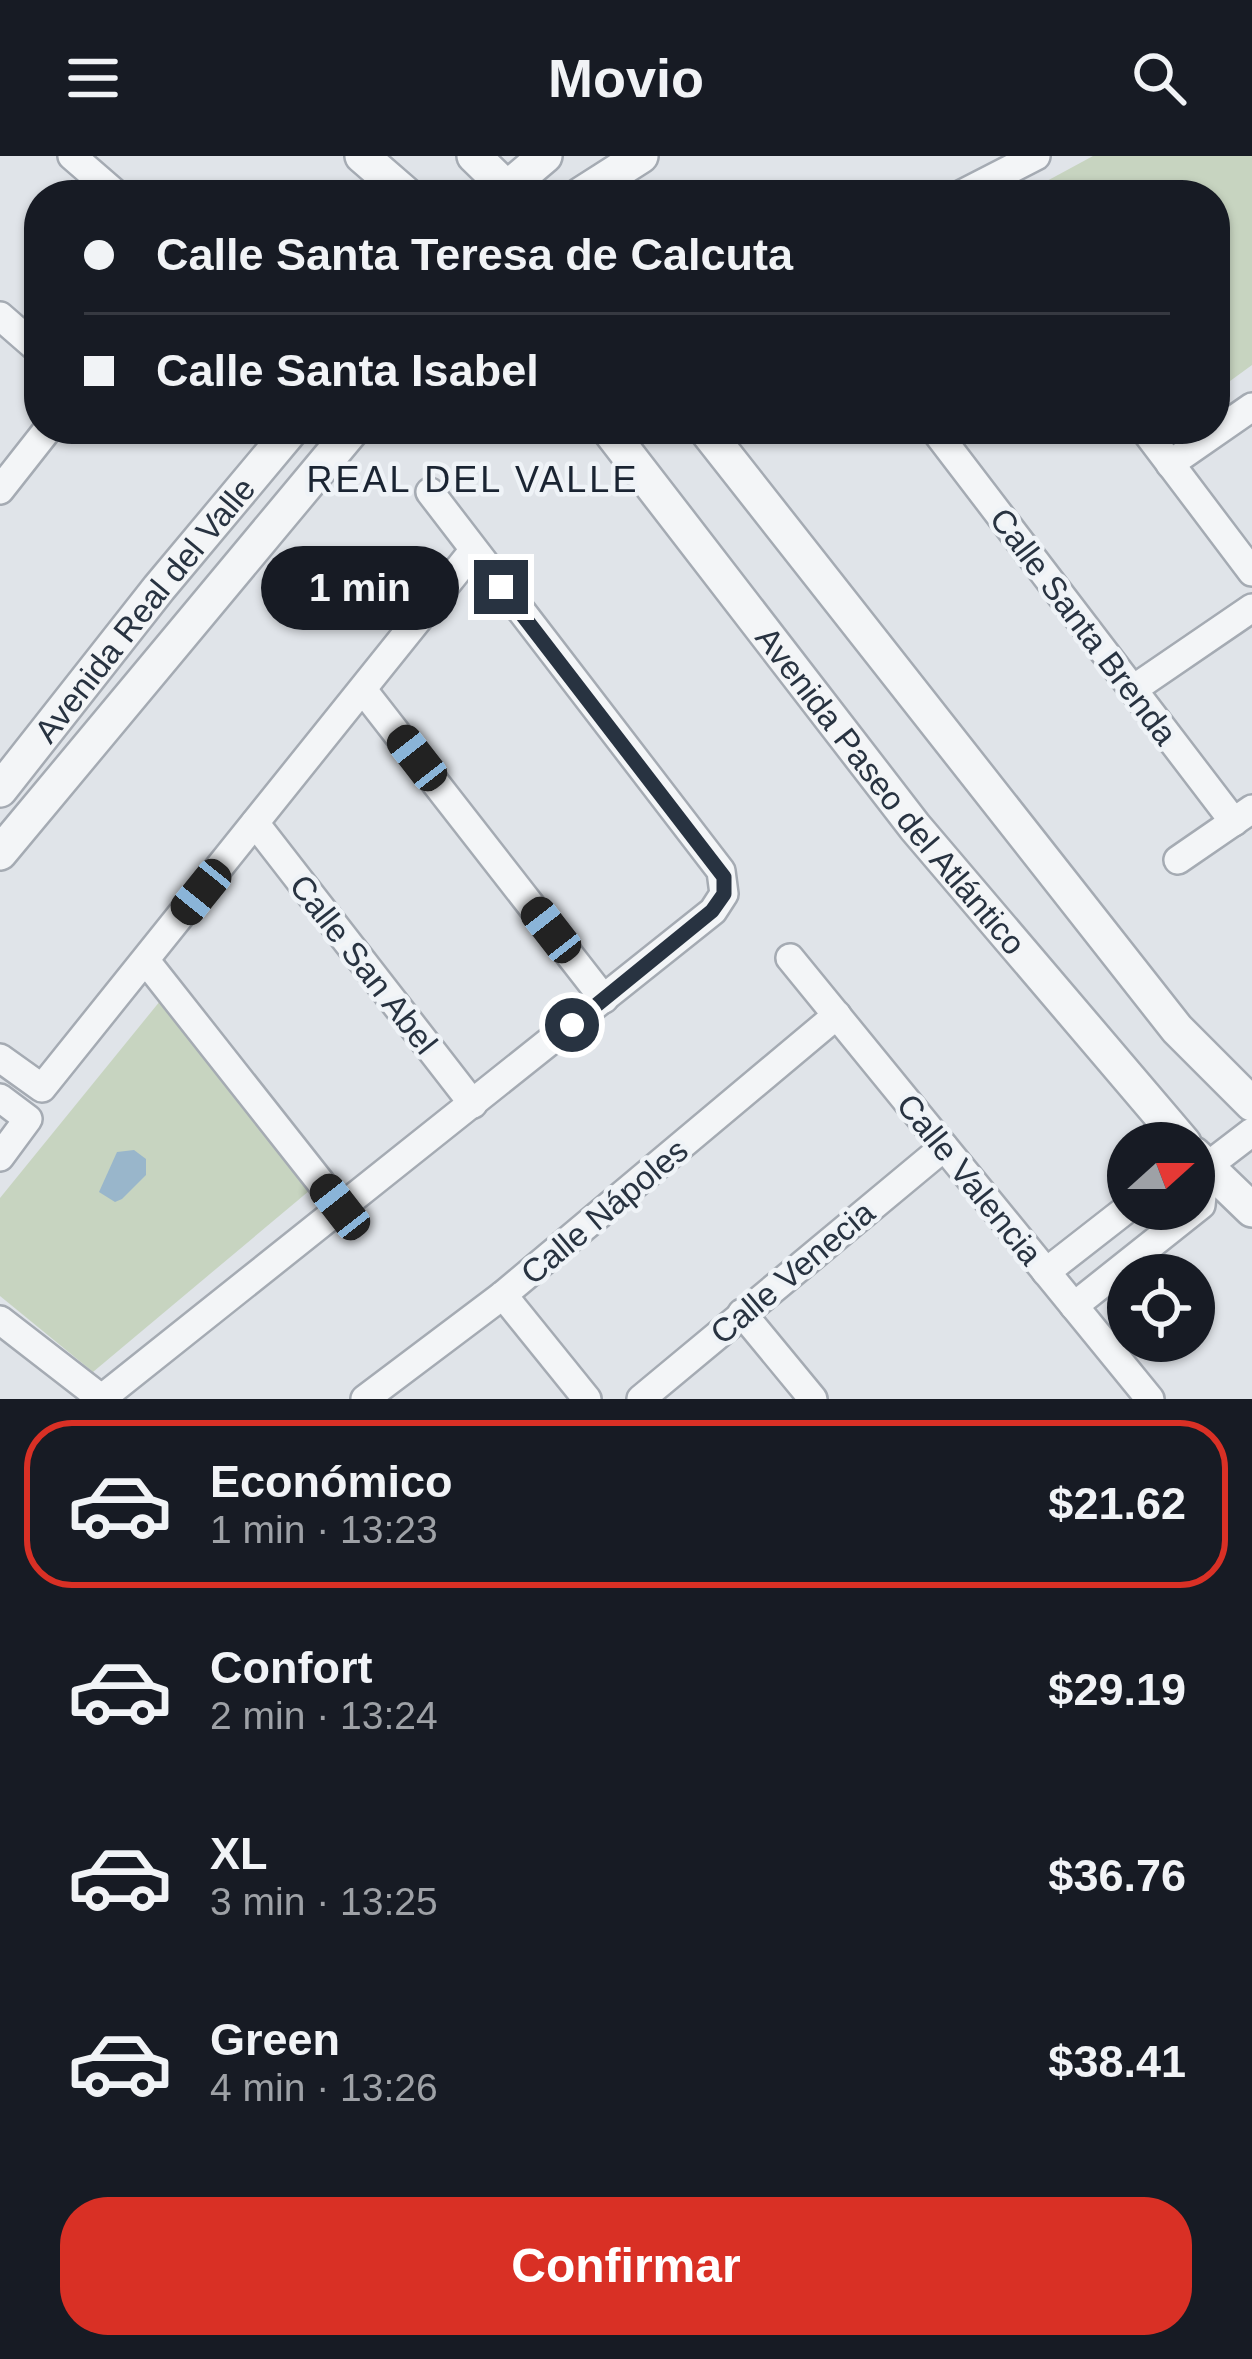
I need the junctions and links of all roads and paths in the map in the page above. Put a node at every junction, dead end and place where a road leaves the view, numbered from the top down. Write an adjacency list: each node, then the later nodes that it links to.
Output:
1 (72, 156): 7 (street)
2 (362, 156): 8 (street)
3 (474, 156): 9 (street)
4 (545, 156): 10 (street)
5 (641, 156): 11 (street)
6 (1036, 156): 12 (street)
7 (100, 180)
8 (390, 180)
9 (496, 180)
10 (520, 180)
11 (603, 180)
12 (991, 180)
13 (0, 316): 14 (street)
14 (24, 337)
15 (36, 444): 24 (street)
16 (279, 444): 31 (street, Avenida Real del Valle)
17 (341, 444): 34 (street, Avenida Real del Valle)
18 (620, 444): 44 (street, Avenida Paseo del Atlántico)
19 (717, 444): 43 (street)
20 (945, 444): 30 (street, Calle Santa Brenda)
21 (1155, 444): 23 (street)
22 (1199, 444): 23 (street)
23 (1170, 464): 27 (street)
24 (0, 490)
25 (430, 492): 26 (street)
26 (473, 551): 29 (street); 38 (street)
27 (1252, 572)
28 (1252, 608): 30 (street)
29 (364, 690): 33 (street); 38 (street)
30 (1132, 690): 32 (street, Calle Santa Brenda)
31 (0, 790)
32 (1243, 816): 35 (street)
33 (255, 824): 37 (street); 42 (street, Calle San Abel)
34 (0, 853)
35 (1178, 860)
36 (790, 958): 39 (street, Calle Valencia)
37 (146, 962): 40 (street); 50 (street)
38 (604, 999): 42 (street)
39 (837, 1015): 46 (street, Calle Valencia); 55 (street, Calle Nápoles)
40 (0, 1058)
41 (0, 1098): 48 (street)
42 (473, 1104): 50 (street)
43 (1252, 1104)
44 (1163, 1122)
45 (1252, 1132): 47 (street)
46 (944, 1147): 54 (street, Calle Valencia); 57 (street, Calle Venecia)
47 (1215, 1149)
48 (0, 1157)
49 (1215, 1177): 51 (street, Avenida Paseo del Atlántico)
50 (340, 1207): 59 (street)
51 (1252, 1210)
52 (1107, 1224): 54 (street)
53 (1170, 1230): 56 (street)
54 (1046, 1271): 56 (street, Calle Valencia)
55 (502, 1295): 60 (street, Calle Nápoles); 61 (street)
56 (1074, 1306): 64 (street, Calle Valencia)
57 (742, 1313): 62 (street, Calle Venecia); 63 (street)
58 (0, 1320): 59 (street)
59 (102, 1399)
60 (365, 1399)
61 (587, 1399)
62 (641, 1399)
63 (813, 1399)
64 (1150, 1399)

